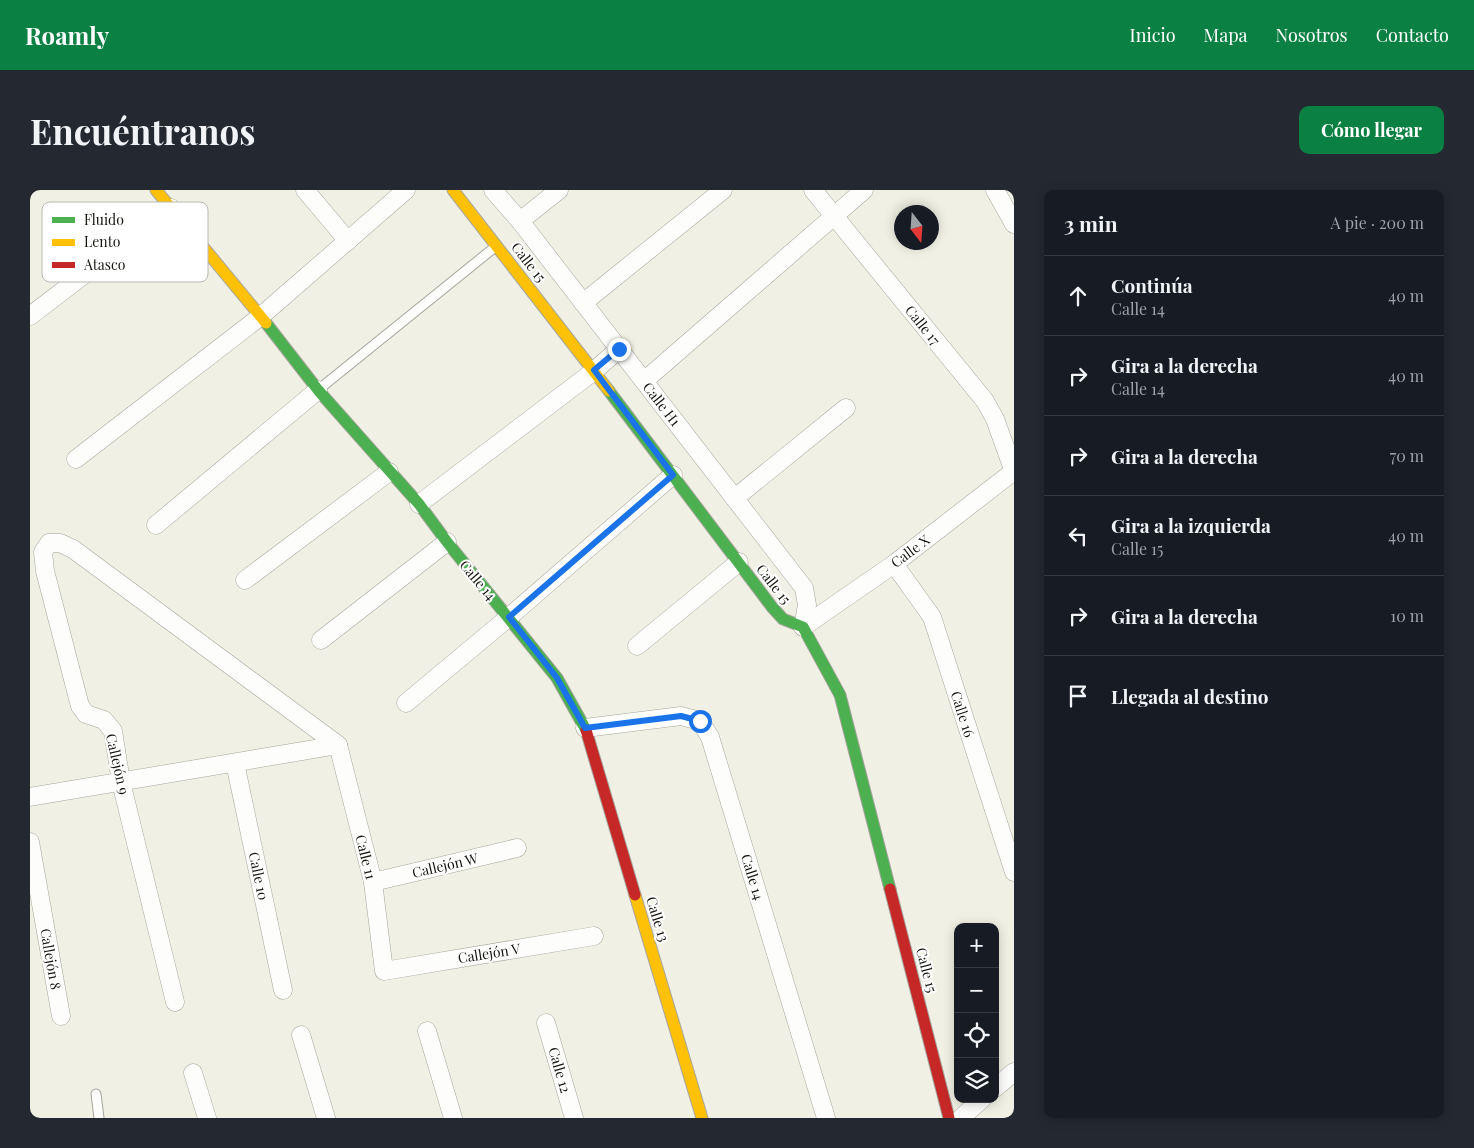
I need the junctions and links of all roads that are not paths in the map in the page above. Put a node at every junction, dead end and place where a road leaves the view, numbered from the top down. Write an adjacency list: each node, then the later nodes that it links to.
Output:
1 (156, 190): 11 (street, Calle 14)
2 (305, 190): 15 (street)
3 (406, 190): 15 (street)
4 (453, 190): 16 (street, Calle 15)
5 (493, 190): 13 (street, Calle H1)
6 (559, 190): 13 (street)
7 (723, 190): 19 (street)
8 (813, 190): 12 (street, Calle 17)
9 (864, 190): 12 (street)
10 (995, 190): 14 (street)
11 (165, 202)
12 (834, 216): 24 (street); 29 (street, Calle 17)
13 (520, 221): 19 (street, Calle H1)
14 (1014, 224)
15 (348, 241): 21 (street)
16 (497, 245): 23 (street, Calle 15); 25 (lane)
17 (208, 253): 21 (street, Calle 14)
18 (74, 282): 20 (street)
19 (583, 303): 22 (street, Calle H1)
20 (30, 316)
21 (261, 316): 25 (street, Calle 14); 27 (street)
22 (619, 349): 23 (street); 24 (street, Calle H1)
23 (594, 370): 30 (street, Calle 15); 32 (street)
24 (644, 381): 31 (street, Calle H1)
25 (318, 390): 28 (street, Calle 14); 33 (street)
26 (846, 408): 31 (street)
27 (76, 459)
28 (389, 472): 32 (street, Calle 14); 37 (street)
29 (1014, 472): 36 (street, Calle X)
30 (673, 475): 35 (street, Calle 15); 38 (street)
31 (735, 498): 39 (street, Calle H1)
32 (419, 504): 34 (street, Calle 14)
33 (156, 525)
34 (446, 542): 38 (street, Calle 14); 40 (street)
35 (739, 562): 39 (street, Calle 15); 41 (street)
36 (894, 564): 39 (street, Calle X); 50 (street, Calle 16)
37 (245, 580)
38 (509, 617): 42 (street); 43 (street, Calle 14)
39 (803, 627): 72 (street, Calle 15)
40 (321, 640)
41 (638, 646)
42 (406, 703)
43 (585, 728): 70 (street, Calle 13); 71 (street, Calle 14)
44 (338, 745): 45 (street); 46 (street, Callejón 9); 51 (street, Calle 11)
45 (235, 763): 46 (street); 54 (street, Calle 10)
46 (121, 782): 47 (street); 55 (street, Callejón 9)
47 (30, 797)
48 (30, 842): 56 (street, Callejón 8)
49 (517, 848): 51 (street, Callejón W)
50 (1014, 872)
51 (373, 882): 53 (street, Calle 11)
52 (594, 936): 53 (street, Callejón V)
53 (384, 971)
54 (283, 990)
55 (174, 1002)
56 (61, 1016)
57 (546, 1022): 69 (street, Calle 12)
58 (427, 1031): 68 (street)
59 (301, 1035): 67 (street)
60 (1014, 1072): 62 (street)
61 (193, 1073): 66 (street)
62 (999, 1085)
63 (96, 1094): 65 (lane)
64 (978, 1103): 73 (street)
65 (99, 1118)
66 (207, 1118)
67 (326, 1118)
68 (453, 1118)
69 (574, 1118)
70 (702, 1118)
71 (826, 1118)
72 (949, 1118)
73 (961, 1118)

